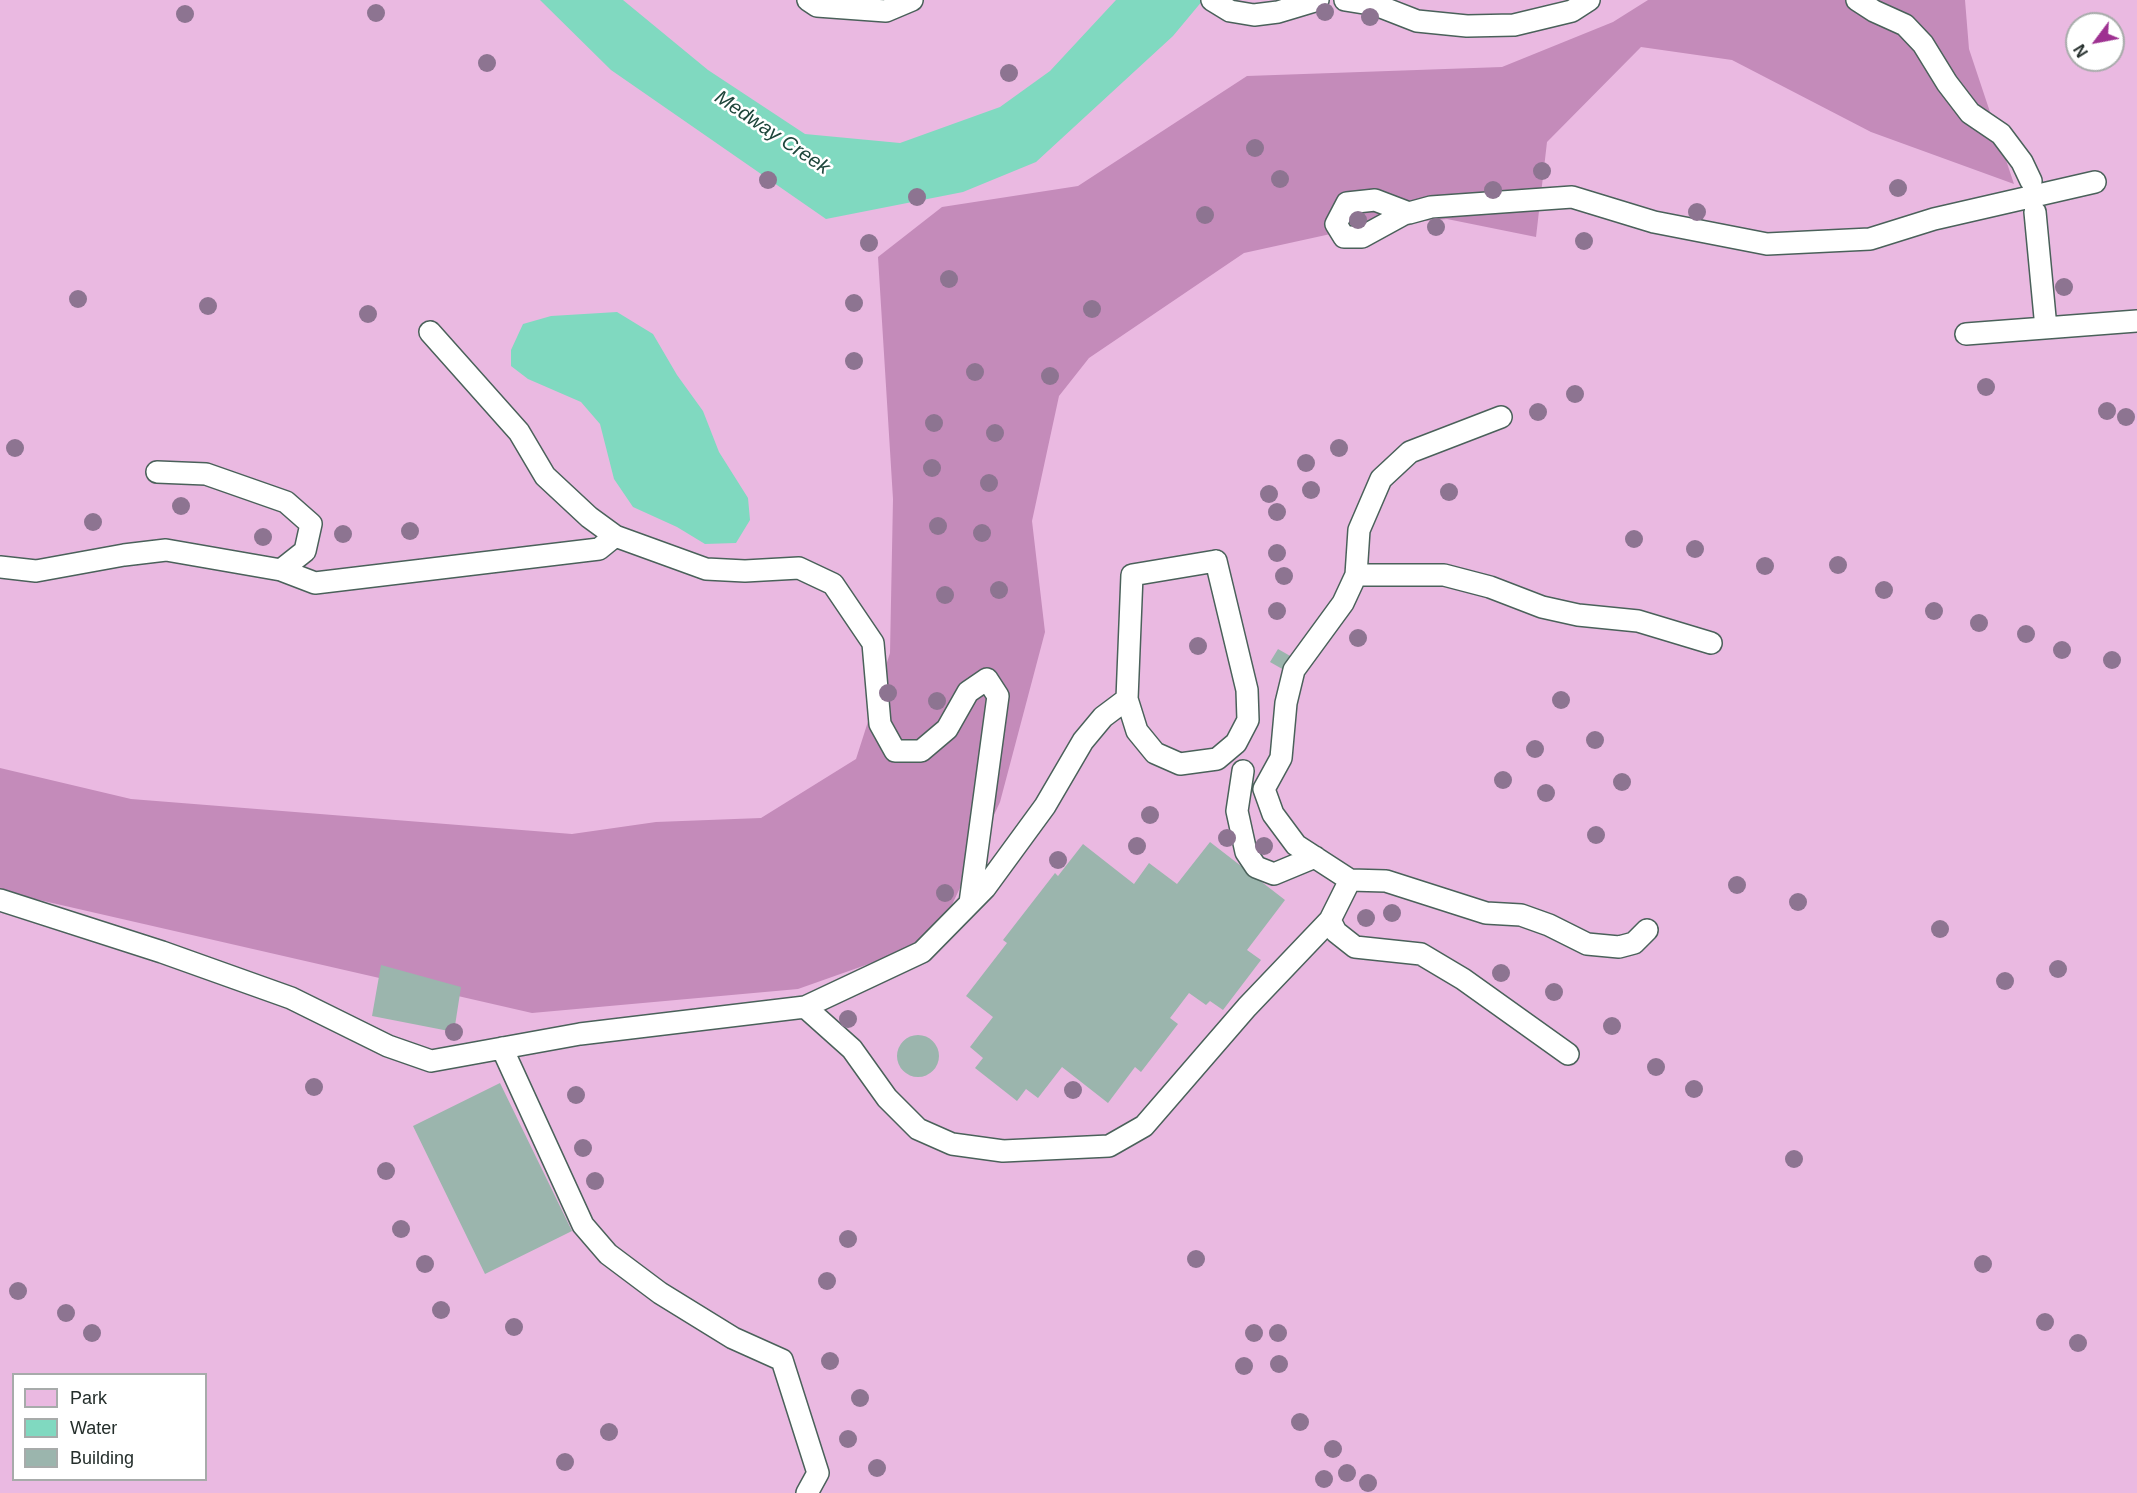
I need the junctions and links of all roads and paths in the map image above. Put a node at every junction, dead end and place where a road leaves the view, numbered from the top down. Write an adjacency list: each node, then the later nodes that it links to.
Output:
1 (808, 0): 2 (lane)
2 (912, 0)
3 (1318, 0): 7 (lane)
4 (1345, 0): 5 (lane)
5 (1589, 0)
6 (1857, 0): 8 (lane)
7 (1215, 1)
8 (2031, 181)
9 (2095, 182): 11 (lane)
10 (2036, 212): 13 (lane)
11 (1409, 213)
12 (2137, 321): 13 (lane)
13 (2046, 328): 15 (lane)
14 (430, 332): 18 (lane)
15 (1966, 334)
16 (1501, 417): 21 (lane)
17 (157, 472): 20 (lane)
18 (615, 536): 20 (lane); 30 (lane)
19 (0, 567): 20 (lane)
20 (280, 570)
21 (1356, 575): 22 (lane); 26 (lane)
22 (1711, 643)
23 (1127, 699): 24 (lane); 24 (lane); 30 (lane)
24 (1236, 743): 25 (lane)
25 (1243, 771): 26 (lane); 27 (lane)
26 (1264, 789): 27 (lane)
27 (1315, 857): 28 (lane)
28 (1350, 880): 31 (lane); 32 (lane)
29 (0, 900): 34 (lane)
30 (970, 903): 33 (lane)
31 (1330, 920): 33 (lane); 35 (lane)
32 (1647, 930)
33 (805, 1007): 34 (lane)
34 (502, 1048): 36 (lane)
35 (1568, 1054)
36 (807, 1493)

